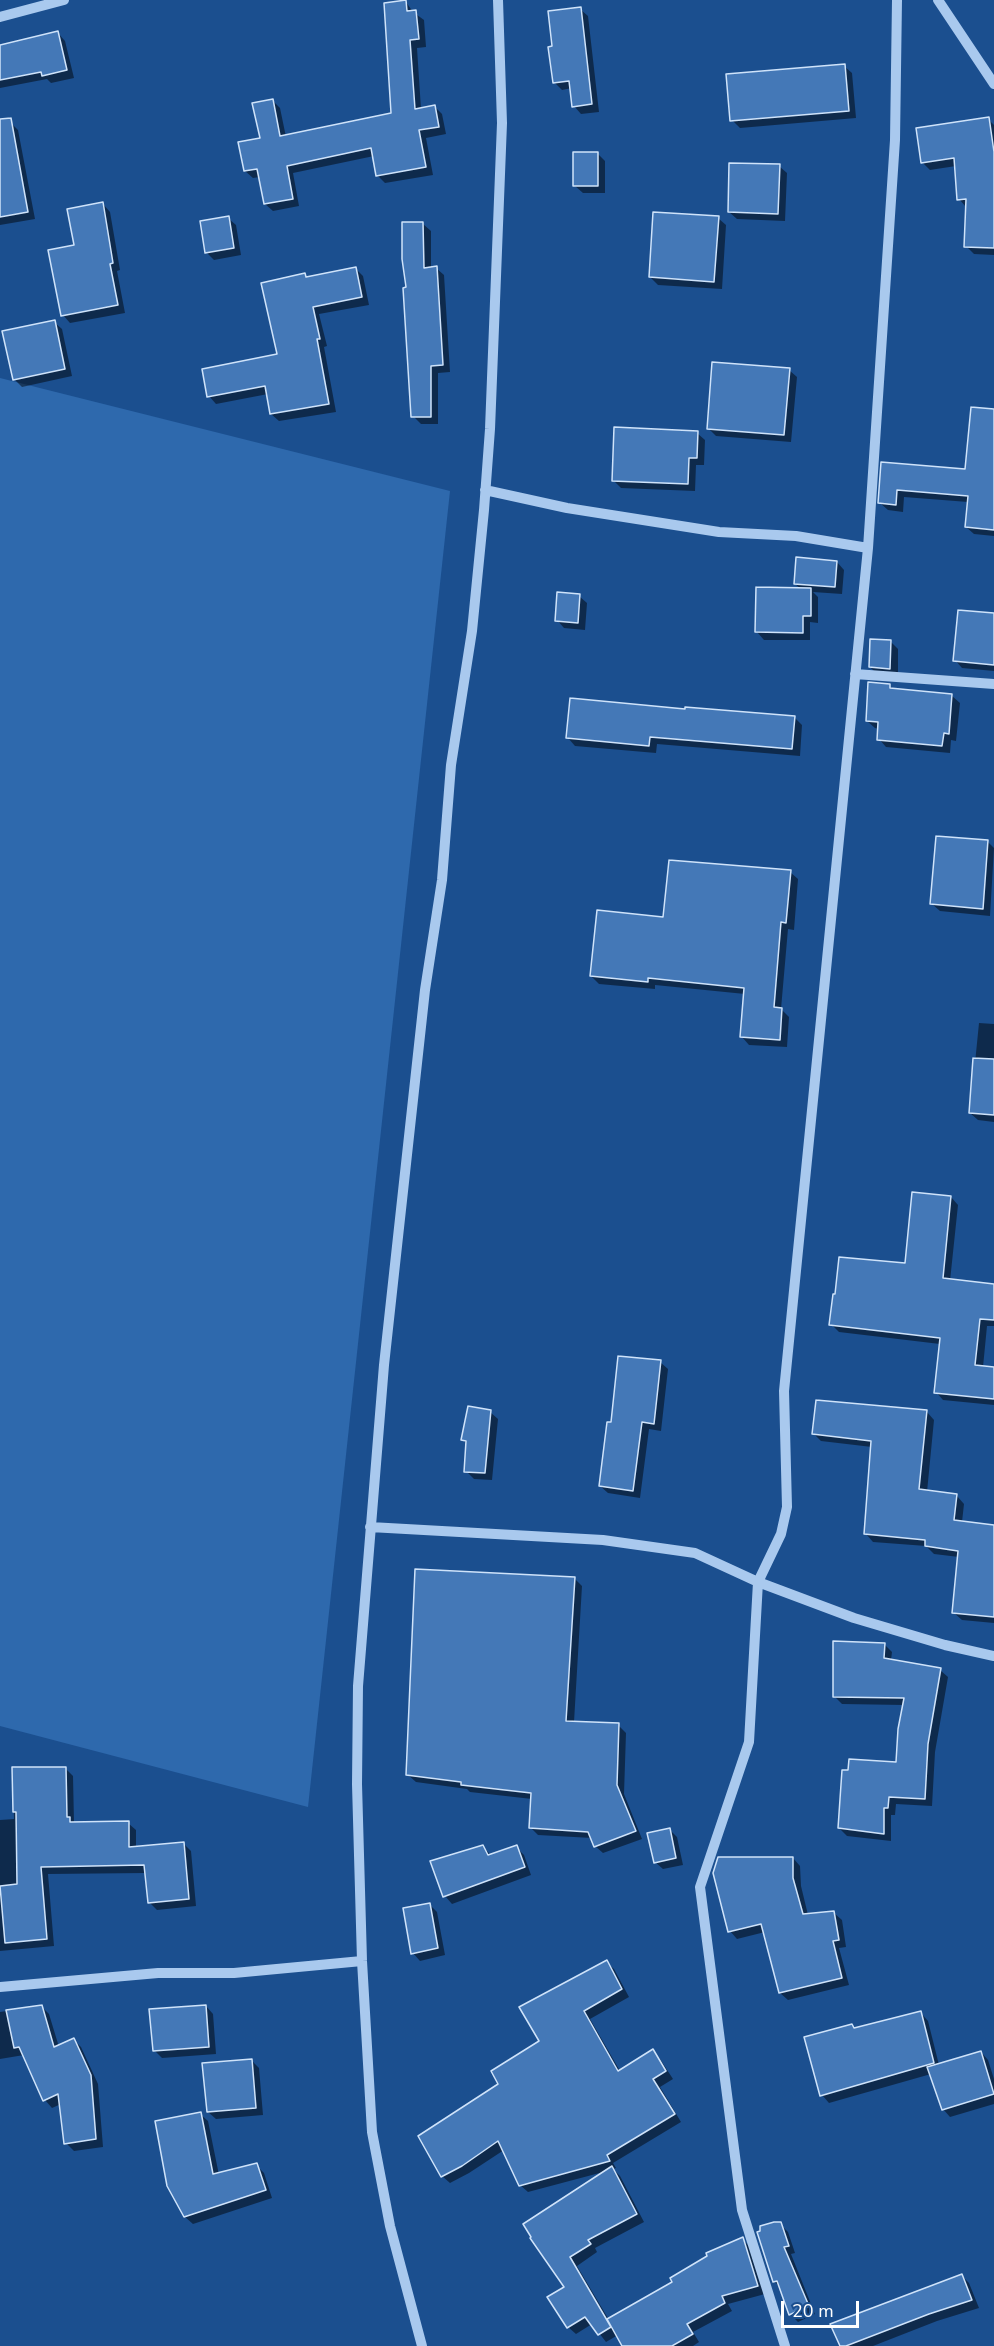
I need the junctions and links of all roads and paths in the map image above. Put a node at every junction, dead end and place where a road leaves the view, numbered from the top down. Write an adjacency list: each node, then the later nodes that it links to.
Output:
1 (64, 0): 5 (street)
2 (498, 0): 7 (street)
3 (897, 0): 8 (street)
4 (938, 0): 6 (street)
5 (0, 17)
6 (994, 84)
7 (485, 490): 8 (street); 11 (street)
8 (868, 548): 9 (street)
9 (855, 674): 10 (street); 12 (street)
10 (994, 684)
11 (370, 1527): 12 (street); 14 (street)
12 (758, 1582): 13 (street); 17 (street)
13 (994, 1656)
14 (362, 1961): 15 (street); 16 (street)
15 (0, 1987)
16 (422, 2346)
17 (785, 2346)

